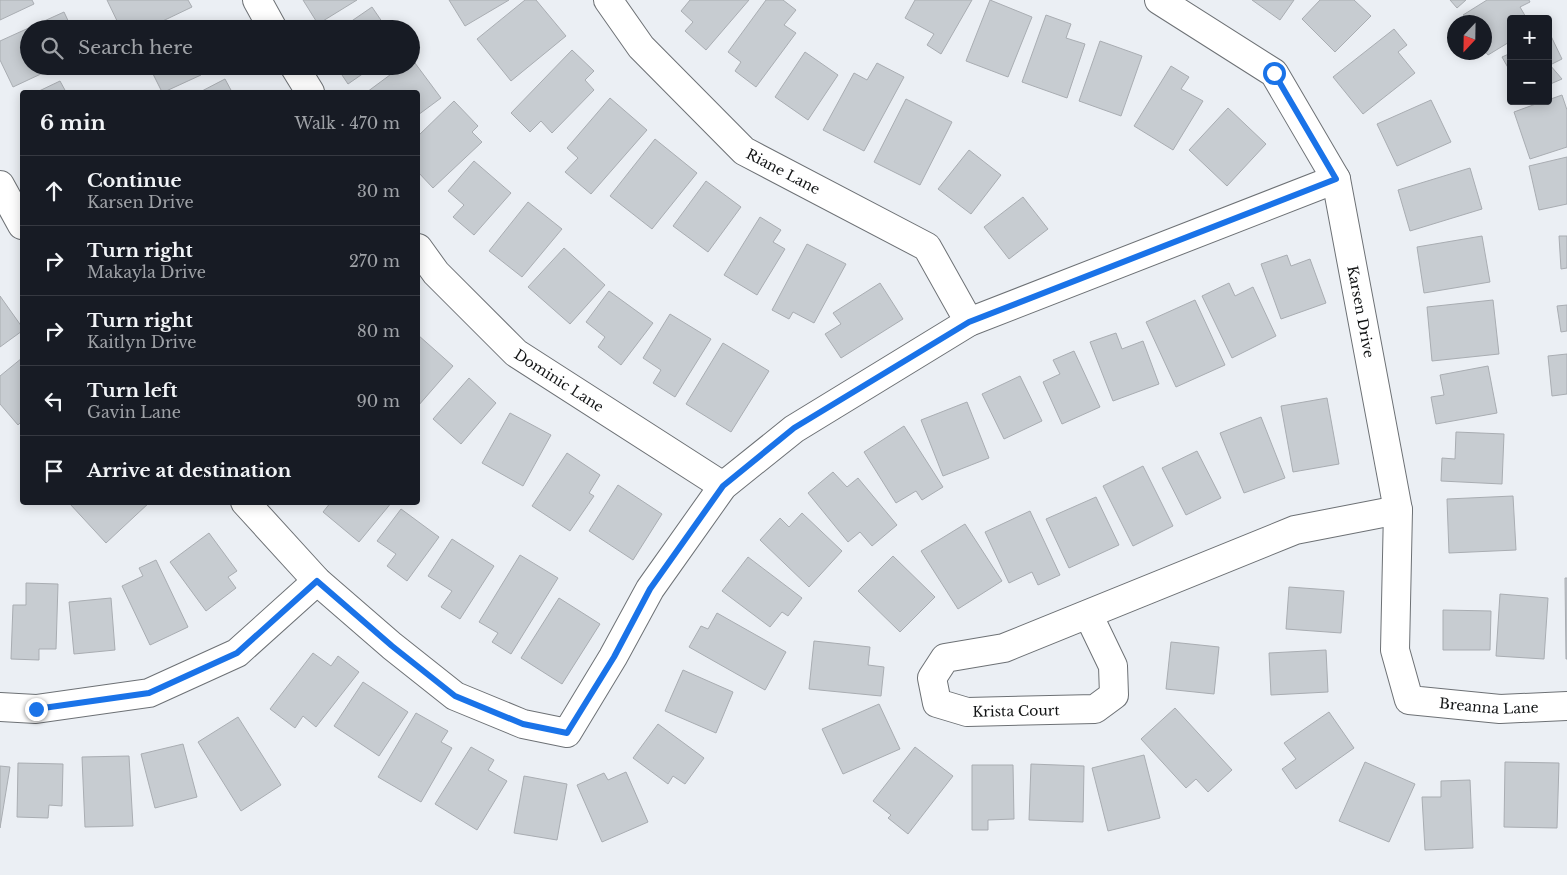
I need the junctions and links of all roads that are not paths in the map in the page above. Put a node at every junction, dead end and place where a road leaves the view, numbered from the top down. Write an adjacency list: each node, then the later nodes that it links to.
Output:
1 (257, 0): 4 (street)
2 (608, 0): 11 (street, Riane Lane)
3 (1159, 0): 7 (street, Karsen Drive)
4 (268, 20)
5 (300, 75): 6 (street)
6 (309, 90)
7 (1336, 179): 11 (street); 14 (street, Karsen Drive)
8 (0, 185): 9 (street)
9 (13, 224)
10 (420, 251): 12 (street, Dominic Lane)
11 (969, 322): 12 (street)
12 (723, 486): 15 (street)
13 (247, 505): 15 (street)
14 (1398, 510): 16 (street, Krista Court); 17 (street, Karsen Drive)
15 (317, 581): 19 (street)
16 (1088, 614): 16 (street, Krista Court)
17 (1409, 700): 18 (street, Breanna Lane)
18 (1567, 706)
19 (0, 707)

